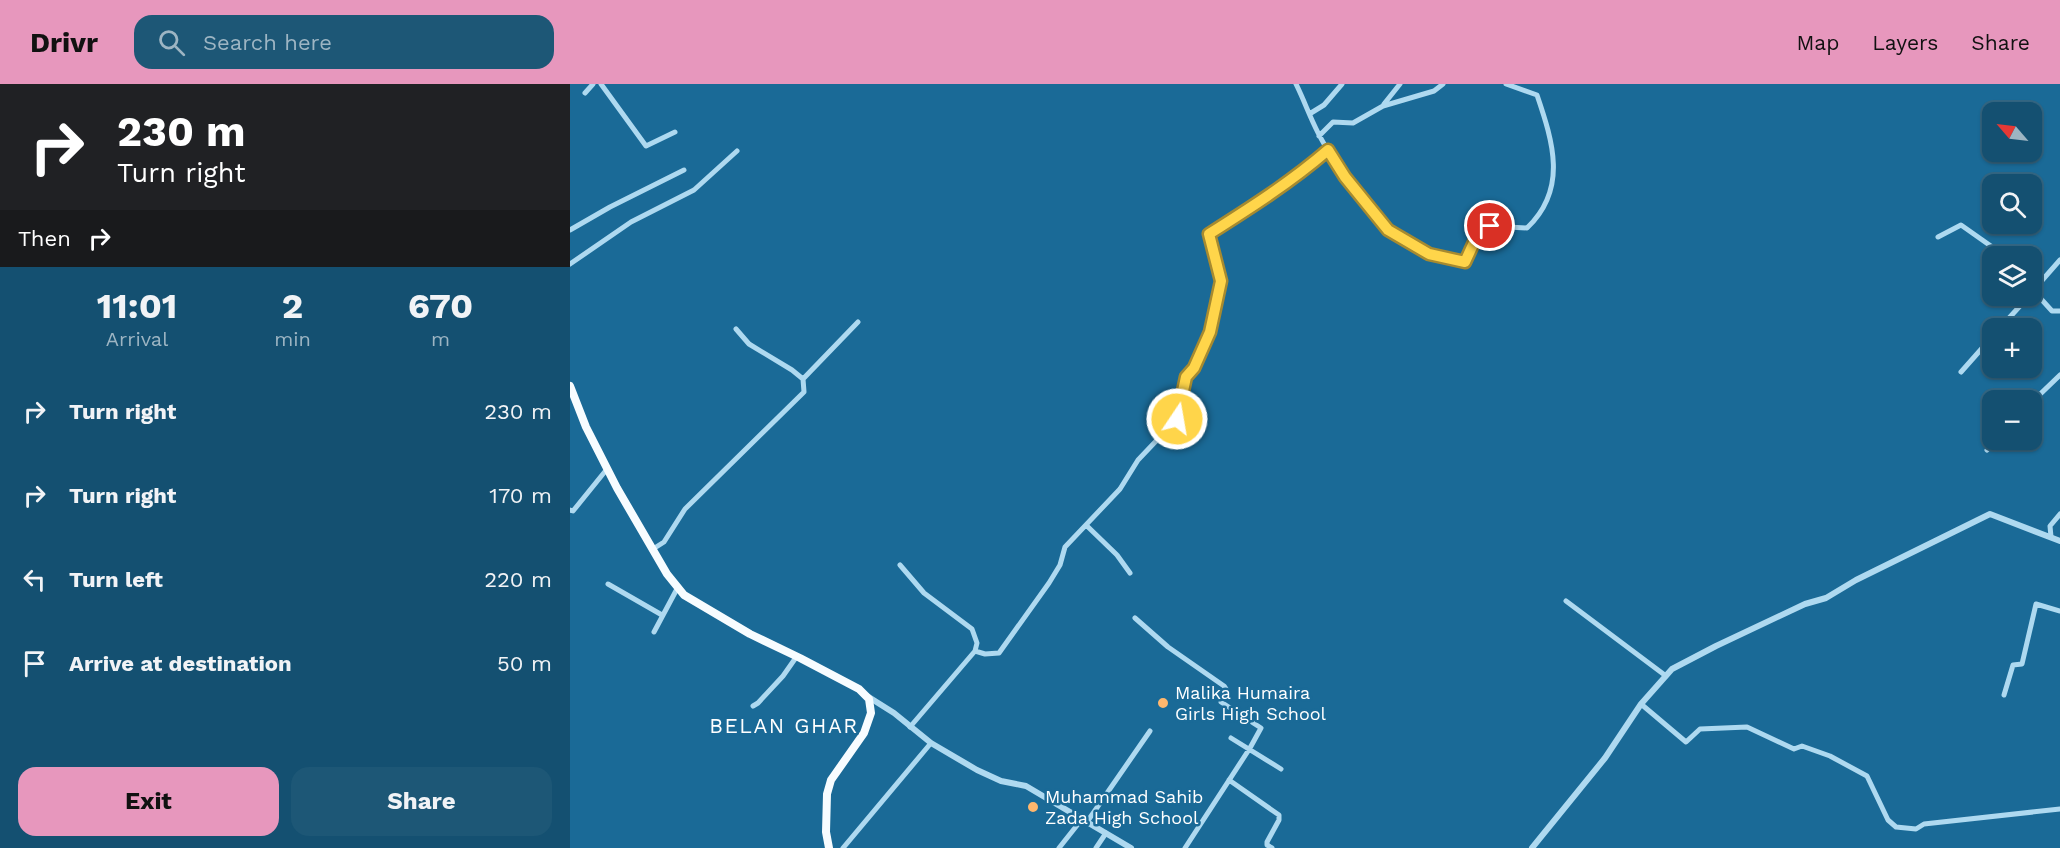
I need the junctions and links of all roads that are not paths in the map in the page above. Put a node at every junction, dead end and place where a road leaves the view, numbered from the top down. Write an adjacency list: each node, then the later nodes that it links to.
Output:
1 (593, 84): 8 (street)
2 (601, 84): 11 (street)
3 (1296, 84): 10 (street)
4 (1342, 84): 10 (street)
5 (1400, 84): 9 (street)
6 (1443, 84): 9 (street)
7 (1506, 84): 13 (street)
8 (585, 93)
9 (1383, 106): 12 (street)
10 (1311, 113): 12 (street)
11 (675, 132)
12 (1319, 136): 13 (street)
13 (1328, 150): 37 (street)
14 (737, 151): 20 (street)
15 (684, 170): 16 (street)
16 (570, 230)
17 (1938, 237): 18 (street)
18 (1990, 246)
19 (2060, 260): 21 (street)
20 (570, 264)
21 (2042, 279)
22 (2042, 301): 24 (street)
23 (2018, 306): 25 (street)
24 (2060, 311)
25 (2008, 318)
26 (858, 322): 31 (street)
27 (736, 330): 31 (street)
28 (1982, 348): 29 (street)
29 (1961, 372)
30 (2060, 375): 33 (street)
31 (802, 379): 40 (street)
32 (570, 386): 34 (main road)
33 (2042, 392)
34 (607, 469): 35 (street); 40 (main road)
35 (570, 510)
36 (2060, 514): 38 (street)
37 (1086, 525): 42 (street); 50 (street)
38 (2051, 537): 39 (street); 52 (street)
39 (2060, 542)
40 (653, 549): 44 (main road)
41 (900, 565): 50 (street)
42 (1130, 573)
43 (608, 584): 47 (street)
44 (678, 587): 47 (street); 51 (main road)
45 (1566, 601): 52 (street)
46 (2060, 611): 54 (street)
47 (662, 615): 49 (street)
48 (1135, 618): 61 (street)
49 (654, 632)
50 (975, 651): 57 (street)
51 (797, 656): 53 (main road); 56 (street)
52 (1666, 676): 55 (street)
53 (864, 694): 57 (street); 67 (main road)
54 (2004, 696)
55 (1641, 704): 64 (street); 74 (street)
56 (753, 706)
57 (910, 727): 60 (street)
58 (1150, 730): 65 (street)
59 (1231, 738): 61 (street)
60 (931, 743): 65 (street); 68 (street)
61 (1250, 748): 62 (street); 63 (street)
62 (1281, 769)
63 (1229, 780): 72 (street); 73 (street)
64 (2060, 809)
65 (1085, 821): 66 (street); 69 (street)
66 (1106, 833): 70 (street); 71 (street)
67 (829, 848)
68 (843, 848)
69 (1059, 848)
70 (1096, 848)
71 (1131, 848)
72 (1185, 848)
73 (1272, 848)
74 (1532, 848)

